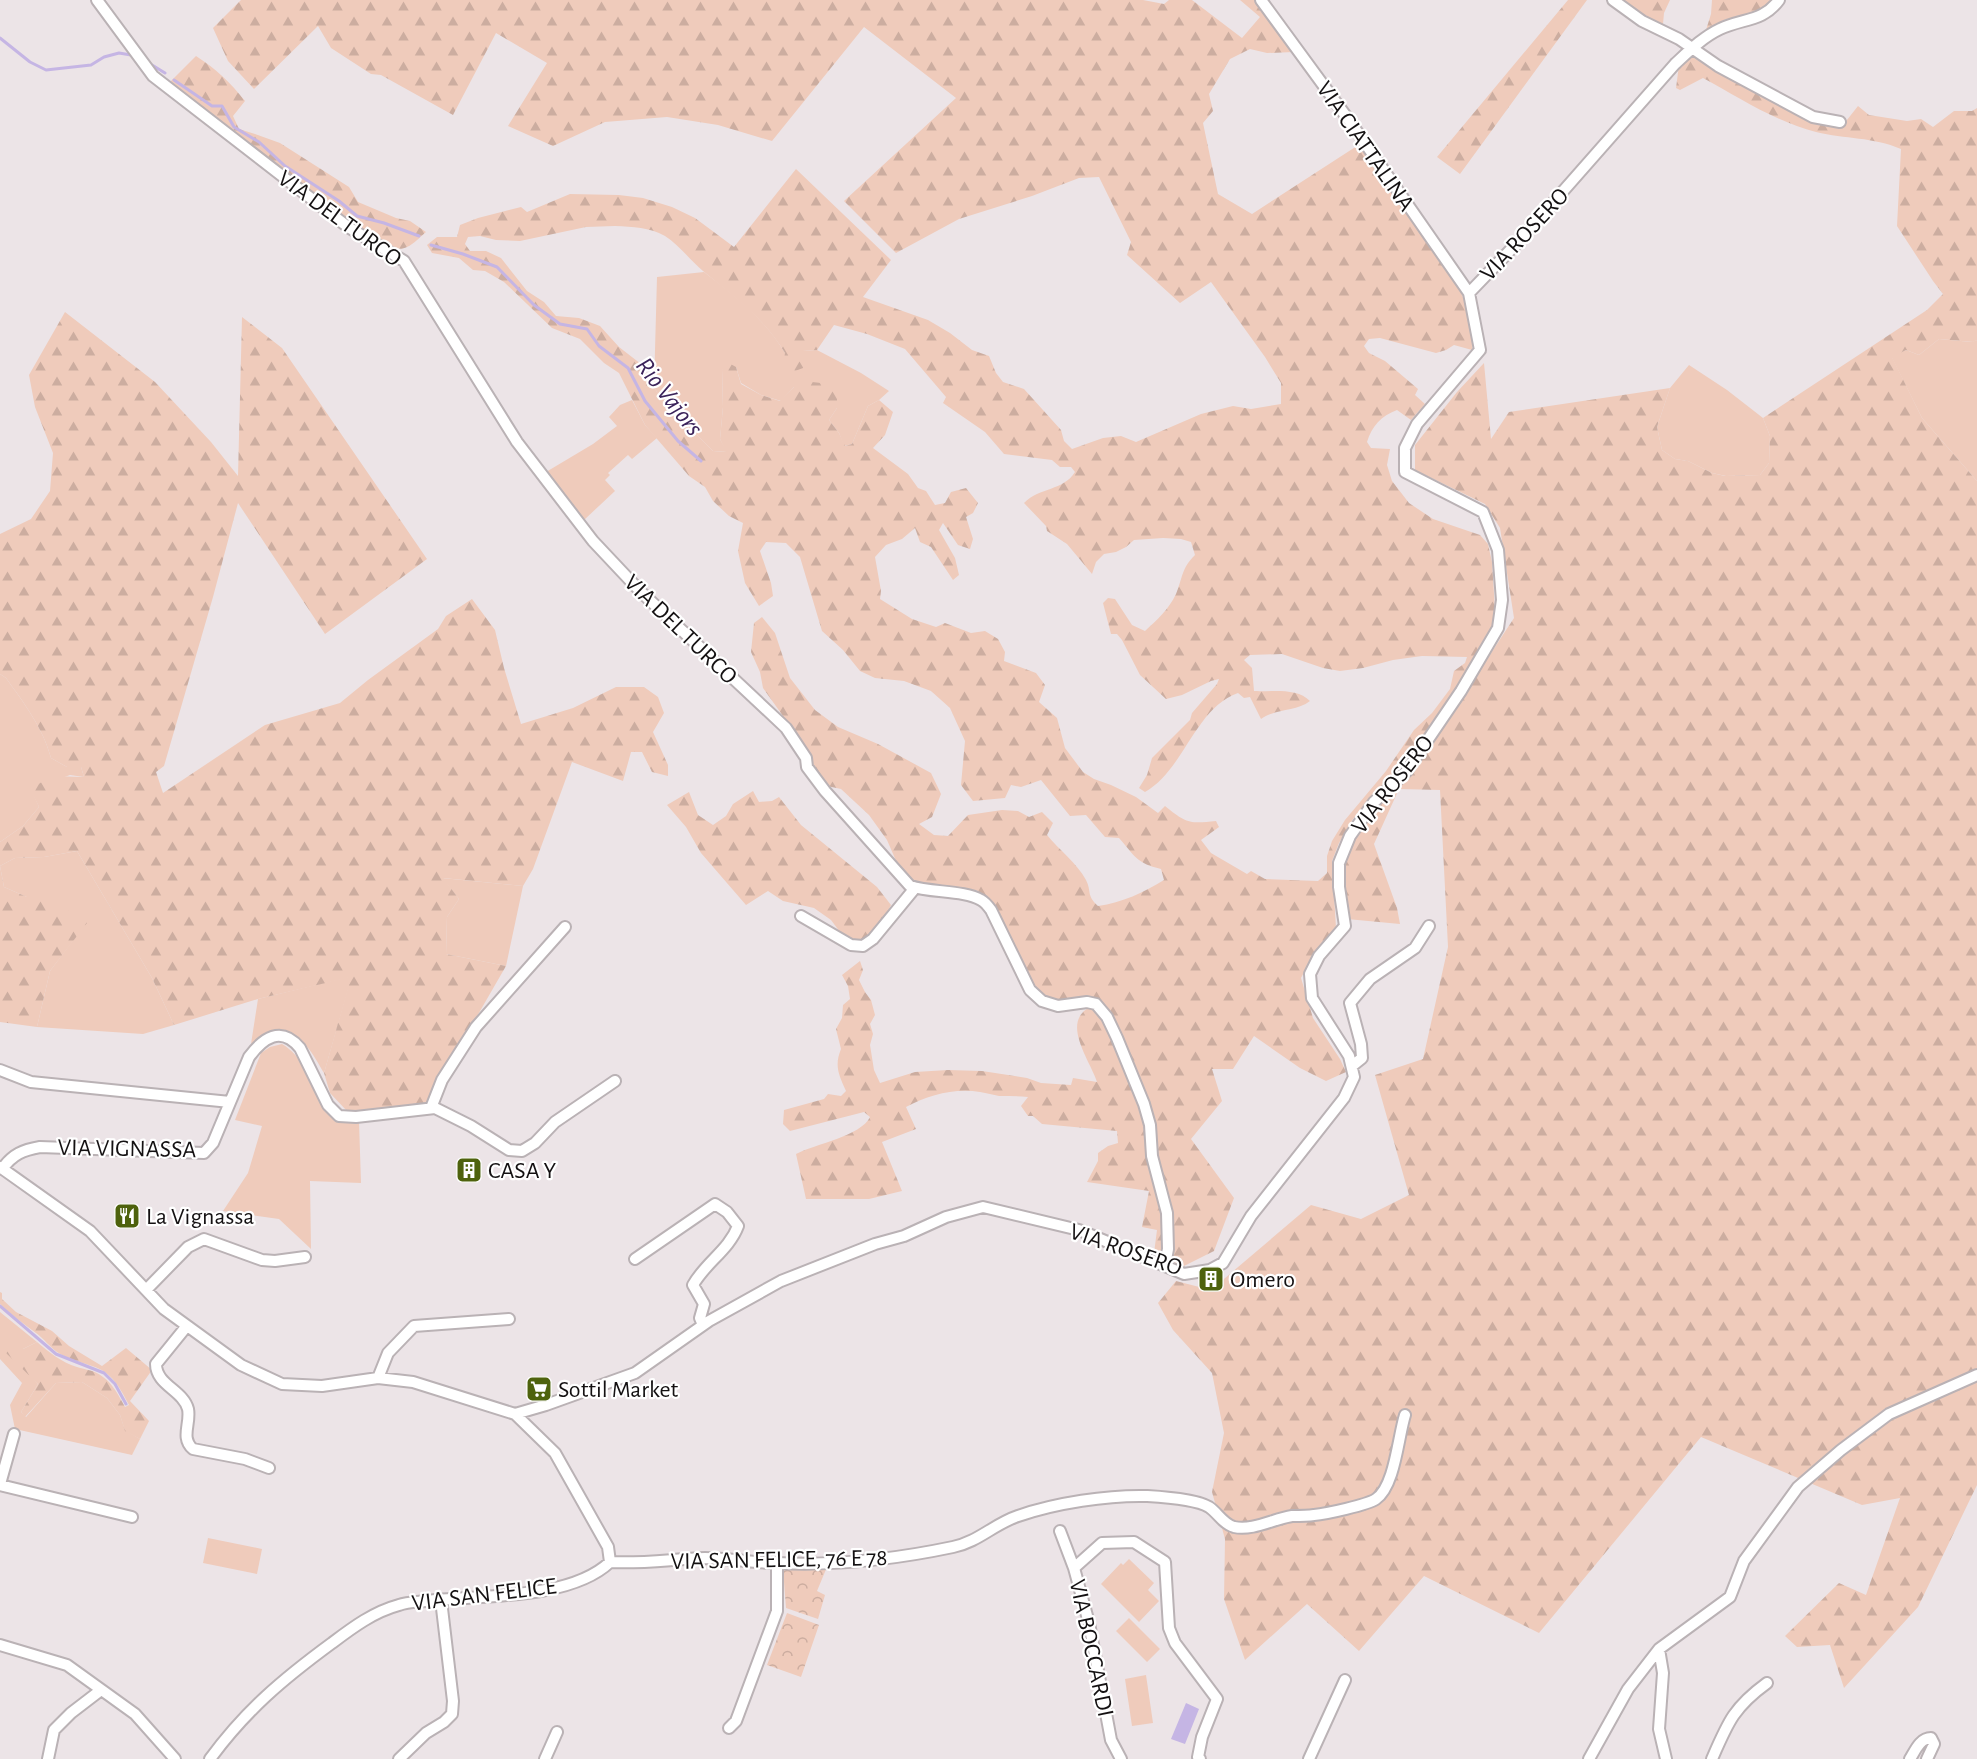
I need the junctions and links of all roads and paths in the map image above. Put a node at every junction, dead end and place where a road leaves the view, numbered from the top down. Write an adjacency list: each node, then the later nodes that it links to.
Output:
1 (97, 0): 8 (street, VIA DEL TURCO)
2 (1261, 0): 7 (street, VIA CIATTALINA)
3 (1613, 0): 5 (street)
4 (1779, 0): 5 (street, VIA ROSERO)
5 (1692, 48): 6 (street); 7 (street, VIA ROSERO)
6 (1840, 122)
7 (1469, 293): 12 (street, VIA ROSERO)
8 (915, 888): 9 (street); 20 (street)
9 (801, 916)
10 (1429, 926): 12 (street)
11 (565, 927): 16 (street)
12 (1352, 1066): 20 (street, VIA ROSERO)
13 (0, 1070): 15 (street)
14 (615, 1081): 16 (street, VIA VIGNASSA)
15 (230, 1102): 16 (street, VIA VIGNASSA); 17 (street, VIA VIGNASSA)
16 (431, 1108)
17 (1, 1168): 21 (street)
18 (305, 1257): 21 (street)
19 (635, 1259): 23 (street)
20 (1165, 1265): 23 (street, VIA ROSERO)
21 (146, 1290): 24 (street)
22 (509, 1319): 26 (street)
23 (703, 1325): 27 (street, VIA ROSERO)
24 (186, 1327): 26 (street); 30 (street)
25 (1977, 1375): 41 (street)
26 (378, 1378): 27 (street)
27 (515, 1414): 36 (street)
28 (1405, 1415): 32 (street, VIA SAN FELICE, 76 E 78)
29 (14, 1434): 31 (street)
30 (268, 1468)
31 (0, 1485): 33 (street)
32 (1052, 1508): 34 (street); 37 (street, VIA SAN FELICE, 76 E 78)
33 (132, 1517)
34 (1056, 1519)
35 (1060, 1531): 38 (street)
36 (610, 1562): 37 (street, VIA SAN FELICE, 76 E 78); 39 (street, VIA SAN FELICE)
37 (777, 1563): 45 (street)
38 (1074, 1568): 52 (street, VIA BOCCARDI); 53 (street, VIA BOCCARDI)
39 (441, 1600): 49 (street, VIA SAN FELICE); 50 (street)
40 (0, 1645): 44 (street)
41 (1659, 1648): 55 (street); 56 (street)
42 (1344, 1680): 54 (street)
43 (1767, 1683): 57 (street)
44 (101, 1690): 47 (street); 48 (street)
45 (729, 1728)
46 (557, 1732): 51 (street)
47 (48, 1759)
48 (175, 1759)
49 (210, 1759)
50 (399, 1759)
51 (545, 1759)
52 (1121, 1759)
53 (1200, 1759)
54 (1309, 1759)
55 (1589, 1759)
56 (1666, 1759)
57 (1712, 1759)
58 (1910, 1759): 59 (street)
59 (1927, 1759)

